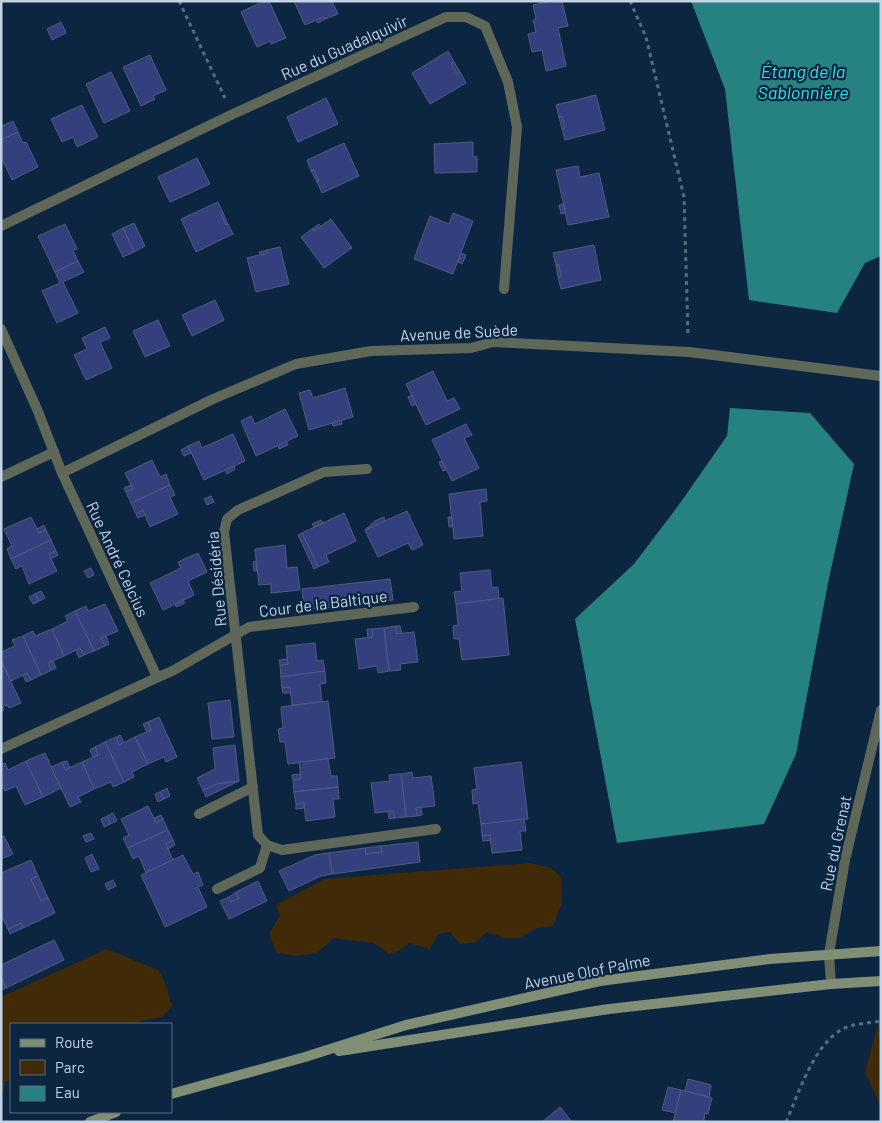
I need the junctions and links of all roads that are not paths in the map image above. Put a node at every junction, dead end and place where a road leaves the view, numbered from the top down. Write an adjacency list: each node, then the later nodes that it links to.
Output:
1 (1, 226): 2 (street, Rue du Guadalquivir)
2 (504, 289)
3 (1, 330): 5 (street, Rue André Celcius)
4 (881, 376): 7 (street, Avenue de Suède)
5 (54, 452): 7 (street, Rue André Celcius); 8 (street)
6 (367, 469): 10 (street, Rue Désidéria)
7 (62, 473): 11 (street, Rue André Celcius)
8 (1, 477)
9 (414, 607): 10 (street, Cour de la Baltique)
10 (236, 634): 11 (street, Cour de la Baltique); 14 (street, Rue Désidéria)
11 (157, 677): 13 (street, Cour de la Baltique)
12 (881, 710): 20 (street, Rue du Grenat)
13 (1, 749)
14 (253, 787): 15 (street); 17 (street, Rue Désidéria)
15 (199, 814)
16 (436, 829): 17 (street)
17 (267, 846): 18 (street)
18 (216, 889)
19 (881, 951): 20 (main road, Avenue Olof Palme)
20 (830, 954): 22 (street, Rue du Grenat); 23 (main road, Avenue Olof Palme)
21 (881, 981): 22 (main road, Avenue Olof Palme)
22 (831, 984): 23 (main road, Avenue Olof Palme)
23 (305, 1056): 24 (main road, Avenue Olof Palme)
24 (172, 1094)
25 (113, 1113): 26 (main road)
26 (90, 1122)

